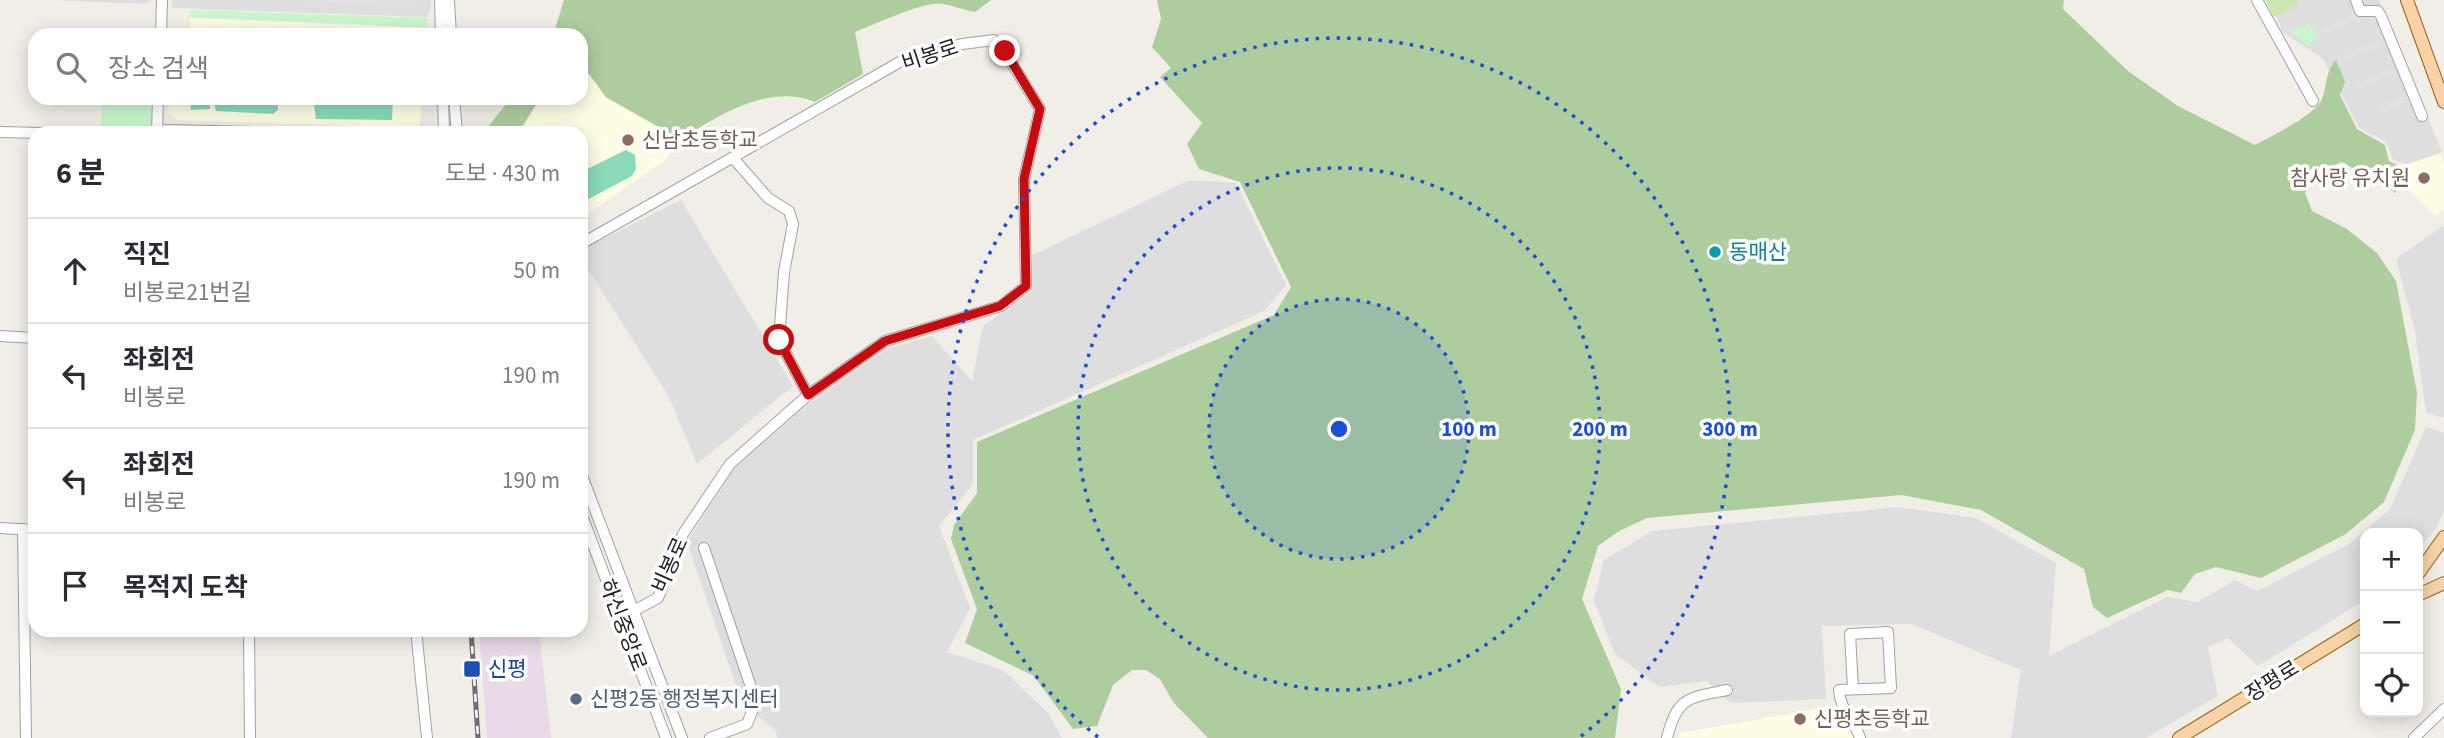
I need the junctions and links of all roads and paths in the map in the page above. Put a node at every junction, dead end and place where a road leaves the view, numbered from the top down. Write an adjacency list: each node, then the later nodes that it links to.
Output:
1 (162, 0): 7 (street)
2 (440, 0): 8 (street)
3 (449, 0): 9 (street)
4 (2257, 0): 10 (street)
5 (2356, 0): 15 (street)
6 (2407, 0): 11 (main road)
7 (161, 28)
8 (445, 28)
9 (446, 28)
10 (2312, 100)
11 (2444, 102)
12 (159, 105): 16 (street)
13 (443, 105): 17 (street)
14 (455, 105): 18 (street)
15 (2422, 116)
16 (159, 126)
17 (443, 126)
18 (456, 126)
19 (0, 132): 20 (street)
20 (28, 133)
21 (734, 159): 22 (street, 비봉로); 25 (street); 25 (street, 비봉로)
22 (588, 240)
23 (0, 336): 24 (street)
24 (28, 338)
25 (808, 395): 36 (street, 비봉로)
26 (588, 491): 36 (street)
27 (0, 528): 28 (street)
28 (23, 529): 29 (street); 44 (street)
29 (28, 529)
30 (588, 532): 37 (street, 하신중앙로)
31 (2444, 537): 33 (main road)
32 (704, 548): 49 (street)
33 (2423, 566)
34 (2444, 583): 35 (main road)
35 (2423, 593)
36 (634, 611): 37 (street, 비봉로); 48 (street)
37 (620, 618): 47 (street, 하신중앙로)
38 (2360, 627): 52 (main road, 장평로)
39 (249, 637): 45 (street)
40 (417, 637): 46 (street)
41 (1853, 689): 41 (street); 51 (street)
42 (1727, 690): 50 (street)
43 (2444, 709): 53 (street)
44 (26, 738)
45 (250, 738)
46 (426, 738)
47 (666, 738)
48 (682, 738)
49 (710, 738)
50 (1667, 738)
51 (1860, 738)
52 (2179, 738)
53 (2414, 738)

